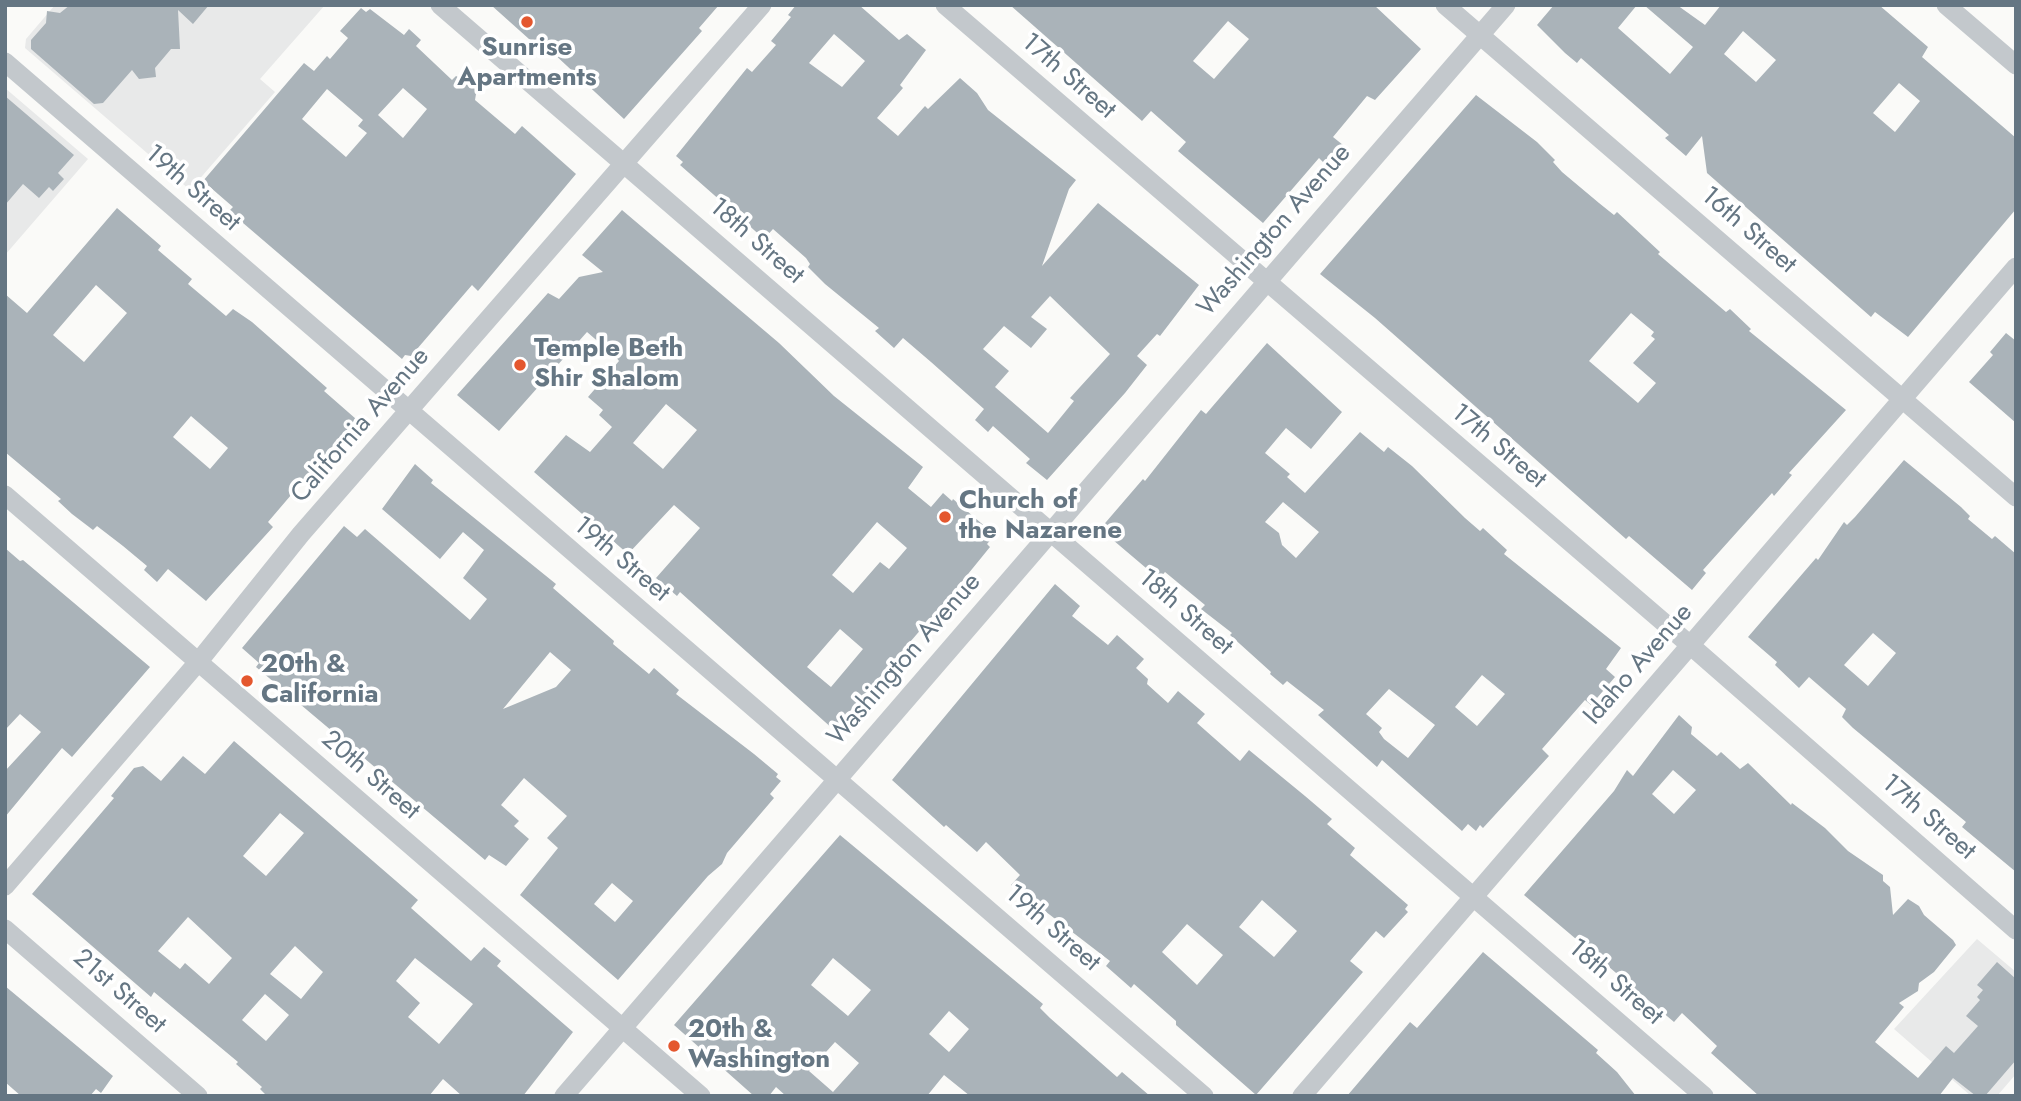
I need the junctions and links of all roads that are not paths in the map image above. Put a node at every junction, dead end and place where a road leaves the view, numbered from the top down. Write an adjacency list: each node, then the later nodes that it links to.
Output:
1 (440, 5): 10 (street, 18th Street)
2 (762, 5): 10 (street, California Avenue)
3 (946, 5): 12 (street, 17th Street)
4 (1445, 5): 7 (street, 16th Street)
5 (1506, 5): 7 (street, Washington Avenue)
6 (1946, 5): 9 (street)
7 (1481, 36): 12 (street, Washington Avenue); 13 (street, 16th Street)
8 (5, 62): 14 (street, 19th Street)
9 (2016, 65)
10 (625, 163): 14 (street, California Avenue); 17 (street, 18th Street)
11 (2016, 267): 13 (street, Idaho Avenue)
12 (1265, 282): 17 (street, Washington Avenue); 18 (street, 17th Street)
13 (1901, 398): 16 (street, 16th Street); 18 (street, Idaho Avenue)
14 (411, 410): 19 (street, California Avenue); 20 (street, 19th Street)
15 (5, 495): 19 (street, 20th Street)
16 (2016, 497)
17 (1050, 531): 20 (street, Washington Avenue); 22 (street, 18th Street)
18 (1690, 645): 22 (street, Idaho Avenue); 24 (street, 17th Street)
19 (199, 661): 21 (street, California Avenue); 25 (street, 20th Street)
20 (838, 778): 25 (street, Washington Avenue); 29 (street, 19th Street)
21 (5, 886)
22 (1474, 895): 30 (street, Idaho Avenue); 31 (street, 18th Street)
23 (5, 929): 26 (street, 21st Street)
24 (2016, 930)
25 (622, 1029): 27 (street, Washington Avenue); 28 (street, 20th Street)
26 (198, 1096)
27 (564, 1096)
28 (701, 1096)
29 (1204, 1096)
30 (1302, 1096)
31 (1704, 1096)

